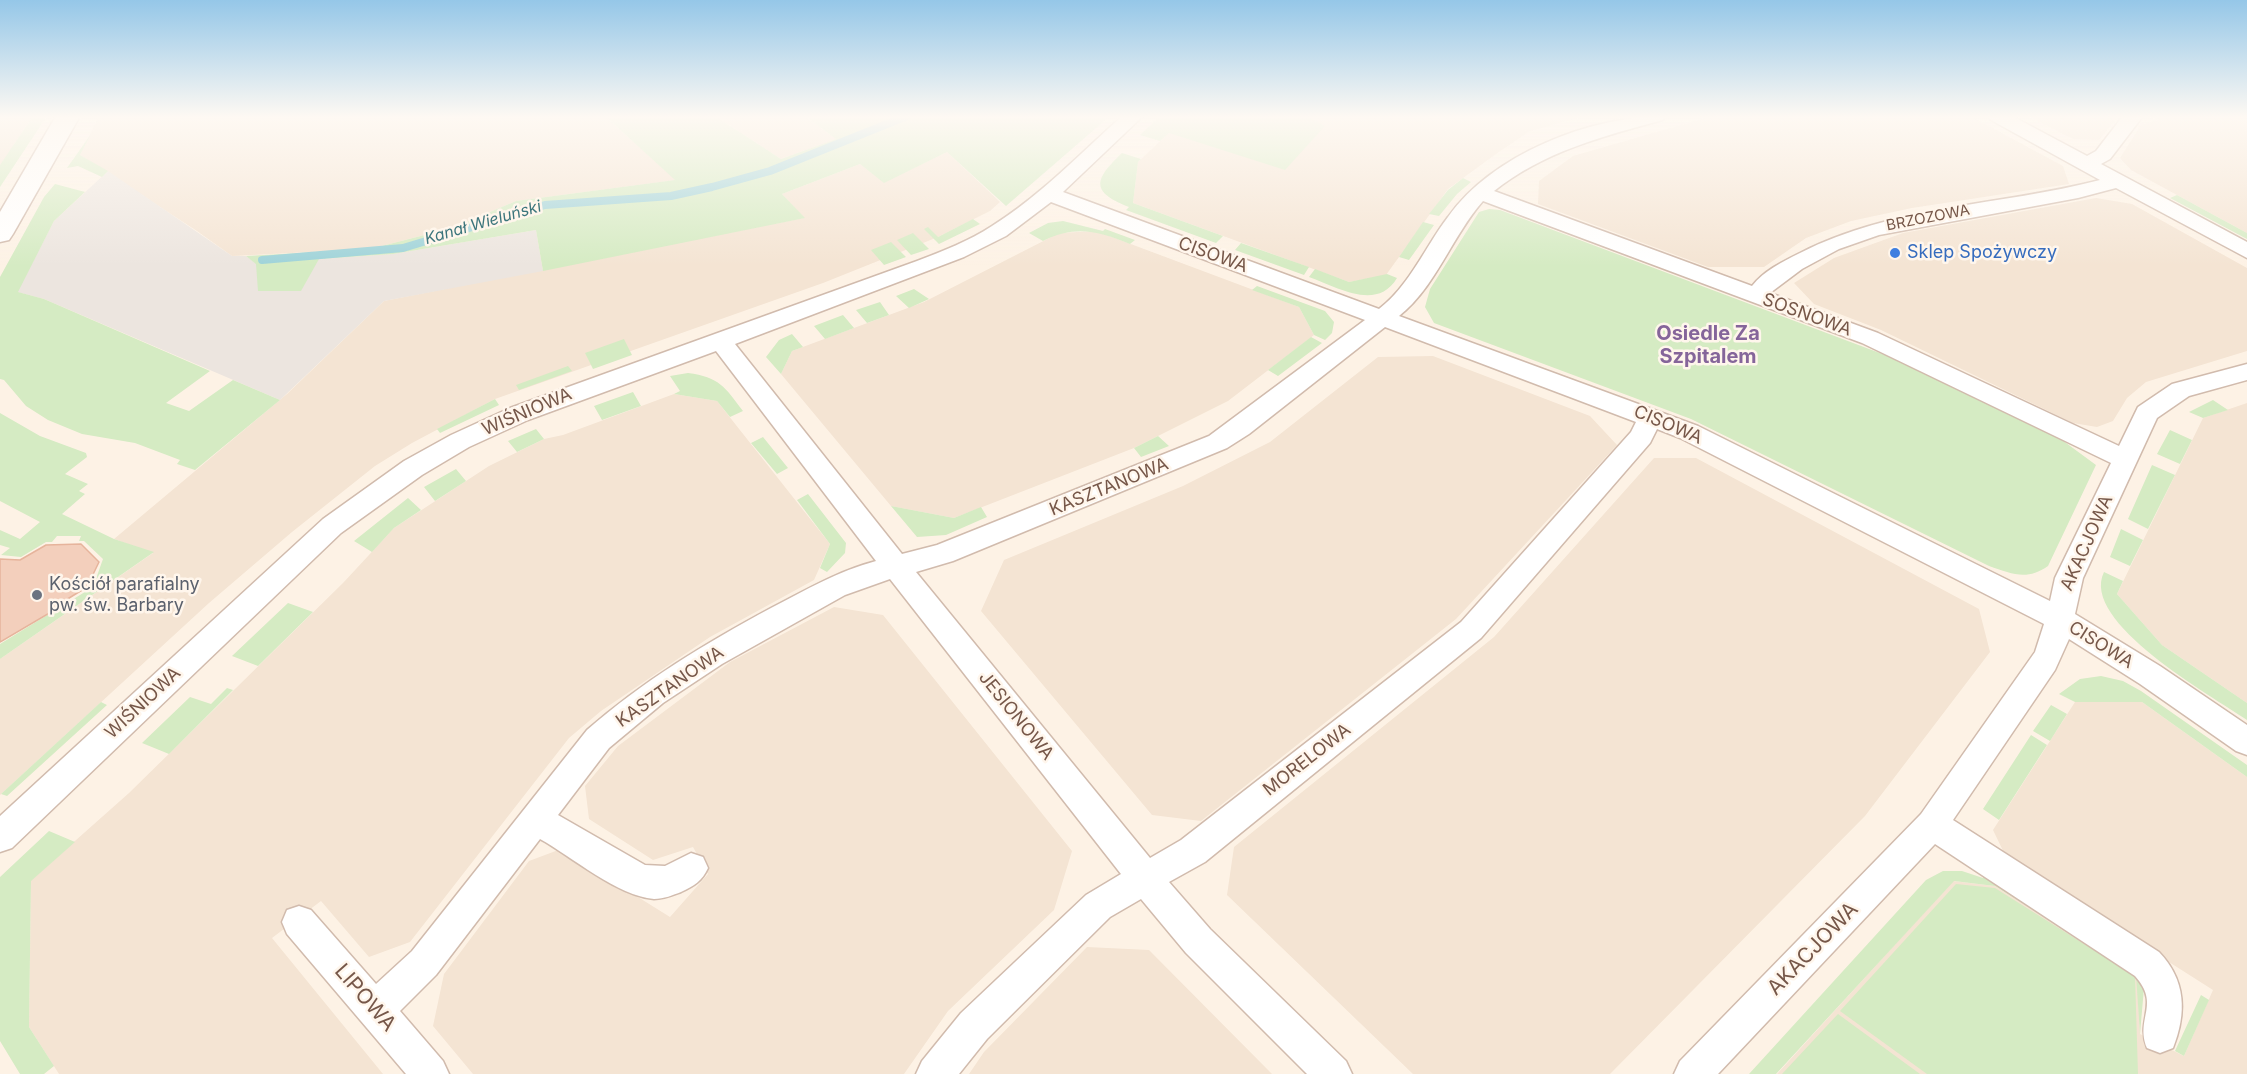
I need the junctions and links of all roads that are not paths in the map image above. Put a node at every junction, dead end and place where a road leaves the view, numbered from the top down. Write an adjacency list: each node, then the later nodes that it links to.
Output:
1 (39, 166): 8 (street)
2 (1079, 166): 7 (street, WIŚNIOWA)
3 (1522, 166): 6 (street, KASZTANOWA)
4 (2091, 166): 5 (street)
5 (2118, 181): 9 (street); 10 (street, BRZOZOWA)
6 (1480, 193): 10 (street, SOSNOWA); 11 (street, KASZTANOWA)
7 (1049, 194): 11 (street, CISOWA); 12 (street, WIŚNIOWA)
8 (0, 234)
9 (2247, 251)
10 (1756, 296): 15 (street, SOSNOWA)
11 (1383, 317): 14 (street, CISOWA); 16 (street, KASZTANOWA)
12 (720, 340): 16 (street, JESIONOWA); 21 (street, WIŚNIOWA)
13 (2247, 372): 15 (street, AKACJOWA)
14 (1651, 416): 17 (street, CISOWA); 23 (street, MORELOWA)
15 (2125, 459): 17 (street, AKACJOWA)
16 (896, 567): 19 (street, KASZTANOWA); 23 (street, JESIONOWA)
17 (2058, 618): 18 (street, CISOWA); 20 (street, AKACJOWA)
18 (2247, 742)
19 (534, 820): 22 (street); 25 (street, KASZTANOWA)
20 (1932, 824): 26 (street); 30 (street, AKACJOWA)
21 (0, 837)
22 (691, 868)
23 (1145, 879): 28 (street, MORELOWA); 29 (street, JESIONOWA)
24 (299, 922): 25 (street, LIPOWA)
25 (376, 1010): 27 (street, LIPOWA)
26 (2160, 1035)
27 (430, 1074)
28 (935, 1074)
29 (1333, 1074)
30 (1693, 1074)

